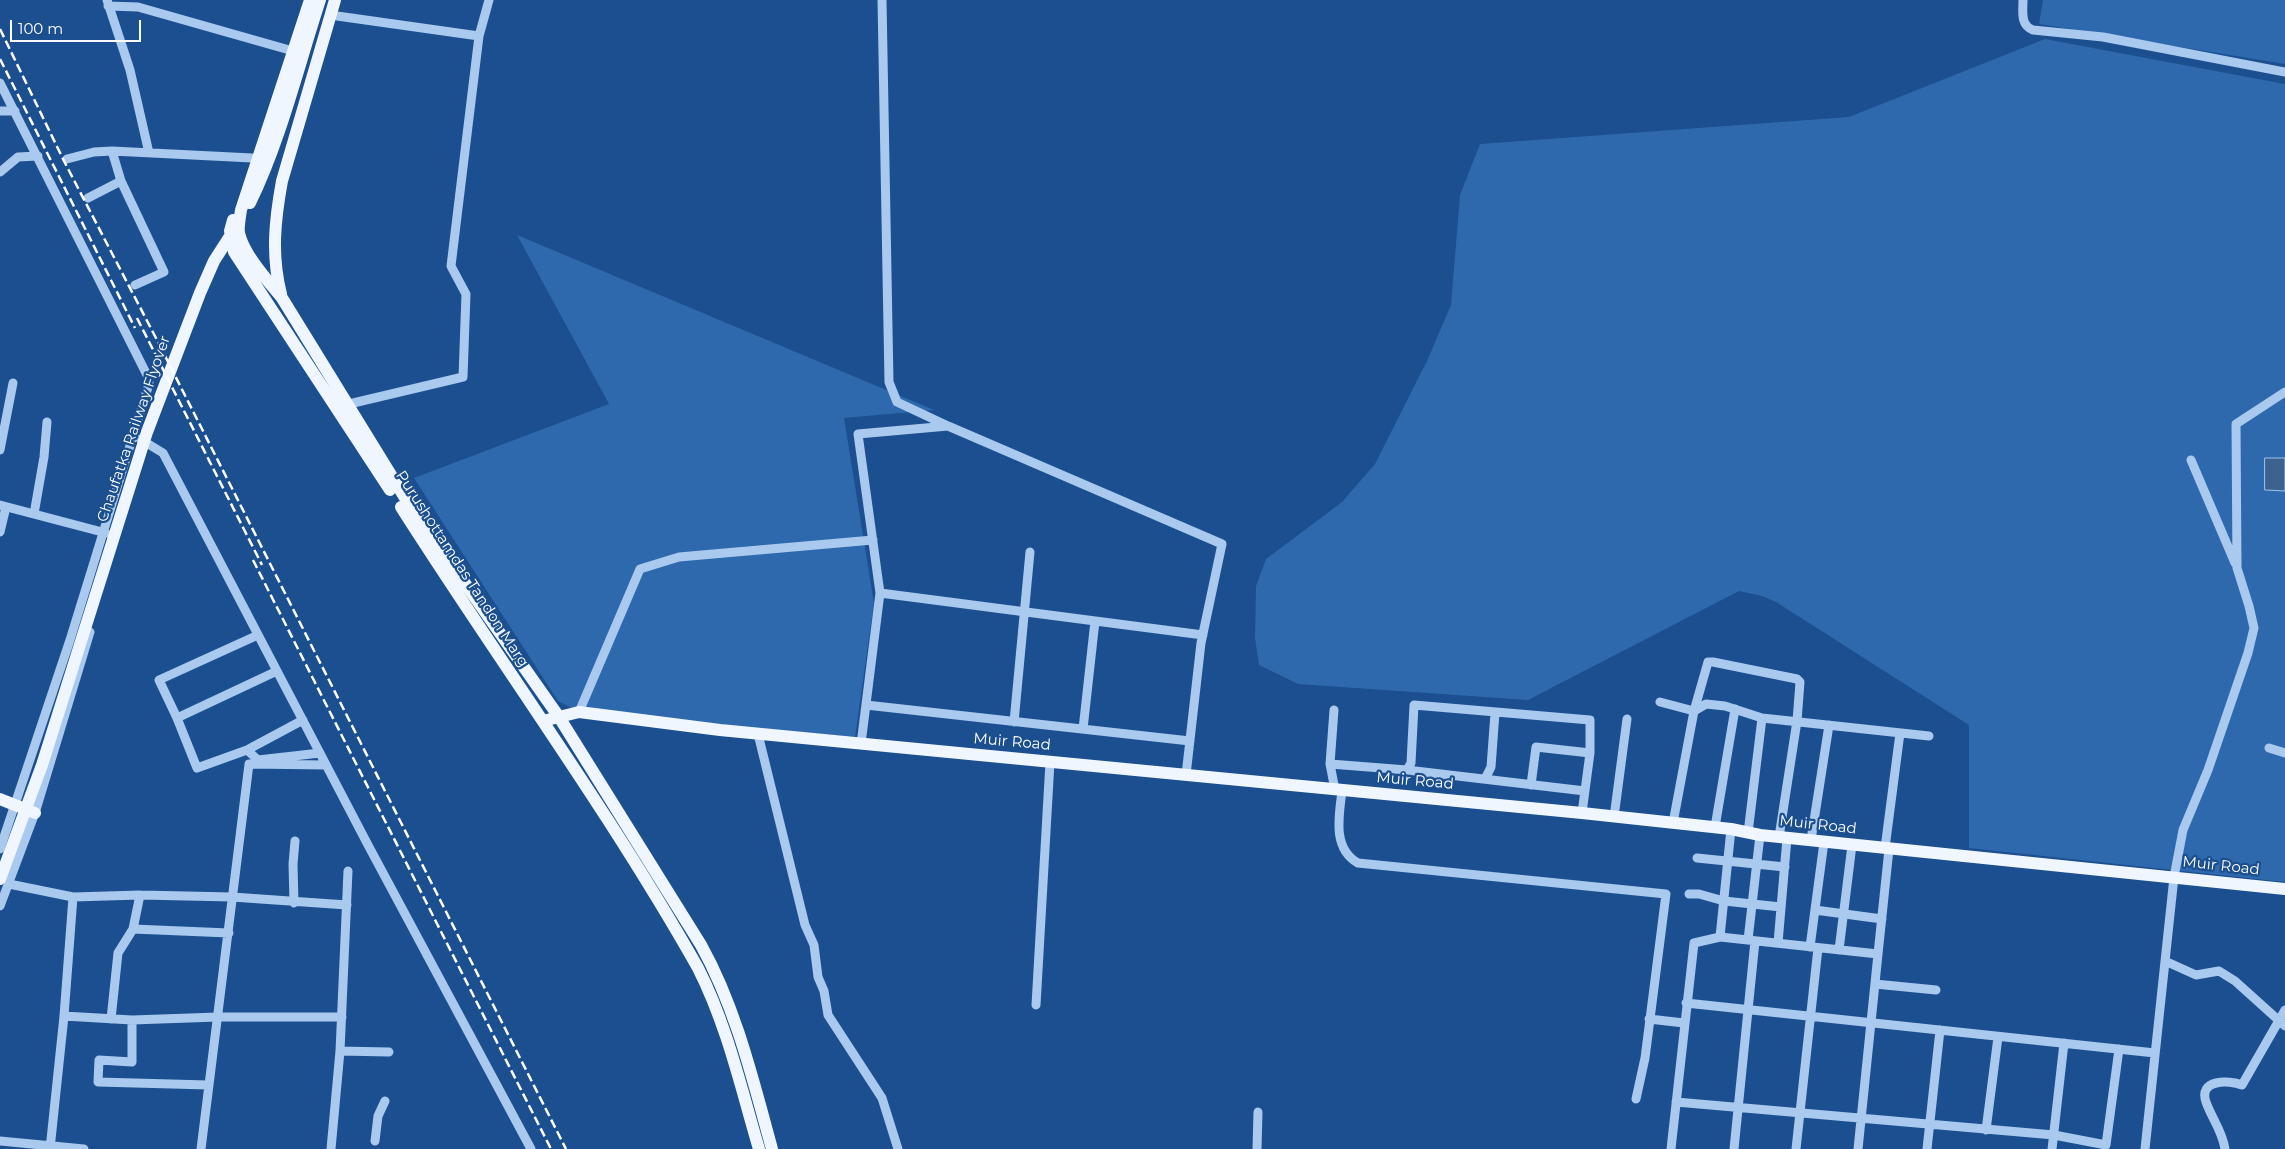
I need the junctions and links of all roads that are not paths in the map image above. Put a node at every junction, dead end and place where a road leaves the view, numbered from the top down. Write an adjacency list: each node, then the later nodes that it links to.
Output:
1 (302, 0): 11 (main road, Purushottamdas Tandon Marg)
2 (310, 0): 11 (main road)
3 (320, 0): 108 (main road, Chaufatka Railway Flyover)
4 (335, 0): 9 (main road)
5 (489, 0): 10 (street)
6 (882, 0): 31 (street)
7 (2023, 0): 12 (street)
8 (108, 3): 11 (street); 17 (street)
9 (330, 15): 10 (street); 25 (main road)
10 (480, 36): 29 (street)
11 (290, 50): 19 (main road, Purushottamdas Tandon Marg); 25 (main road)
12 (2285, 72)
13 (0, 83): 14 (street)
14 (15, 110): 15 (street); 18 (street)
15 (0, 111)
16 (112, 151): 17 (street); 20 (street); 22 (street)
17 (149, 153): 19 (street)
18 (38, 156): 21 (street); 32 (street)
19 (252, 158): 62 (main road, Purushottamdas Tandon Marg)
20 (67, 159)
21 (0, 172)
22 (121, 181): 23 (street); 24 (street)
23 (88, 198)
24 (135, 285)
25 (282, 298): 29 (main road)
26 (13, 383): 28 (street)
27 (2285, 392): 43 (street)
28 (4, 402): 34 (street)
29 (349, 404): 57 (main road)
30 (47, 422): 37 (street)
31 (948, 426): 41 (street); 48 (street)
32 (133, 434): 33 (street); 39 (street)
33 (149, 445): 40 (street); 47 (street)
34 (0, 450)
35 (2191, 460): 43 (street)
36 (3, 506): 37 (street); 38 (street)
37 (34, 514): 39 (street)
38 (0, 532)
39 (102, 532): 40 (street); 87 (street)
40 (119, 536): 88 (street)
41 (873, 540): 44 (street); 54 (street)
42 (1030, 552): 45 (street)
43 (2237, 568): 107 (street)
44 (880, 593): 45 (street); 51 (street)
45 (1024, 612): 46 (street); 64 (street)
46 (1095, 621): 48 (street); 66 (street)
47 (258, 635): 49 (street); 58 (street)
48 (1203, 635): 70 (street)
49 (277, 671): 58 (street); 60 (street)
50 (1660, 702): 55 (street)
51 (866, 705): 64 (street); 71 (street)
52 (1735, 709): 55 (street); 59 (street); 92 (street)
53 (1334, 710): 78 (street)
54 (580, 712): 57 (main road, Muir Road); 68 (main road, Muir Road)
55 (1694, 712): 63 (street); 91 (street)
56 (1496, 713): 75 (street); 80 (street); 82 (street)
57 (558, 717): 62 (main road, Muir Road); 174 (main road)
58 (177, 718): 73 (street)
59 (1762, 718): 63 (street); 94 (street)
60 (303, 720): 73 (street); 74 (street)
61 (1627, 720): 90 (street)
62 (543, 721): 173 (main road, Purushottamdas Tandon Marg)
63 (1796, 721): 65 (street); 95 (street)
64 (1014, 722): 66 (street)
65 (1829, 725): 67 (street); 96 (street)
66 (1083, 729): 70 (street)
67 (1900, 733): 69 (street); 100 (street)
68 (758, 734): 71 (main road, Muir Road); 175 (street)
69 (1929, 736)
70 (1190, 741): 81 (street)
71 (861, 744): 77 (main road, Muir Road)
72 (2269, 748): 76 (street)
73 (248, 750): 74 (street)
74 (320, 753): 79 (street)
75 (1590, 753): 83 (street); 85 (street)
76 (2285, 753)
77 (1050, 762): 81 (main road, Muir Road); 135 (street)
78 (1330, 764): 80 (street); 84 (street)
79 (326, 765): 113 (street); 172 (street)
80 (1407, 770): 82 (street)
81 (1186, 775): 84 (main road, Muir Road)
82 (1485, 779): 83 (street)
83 (1531, 785): 85 (street)
84 (1338, 790): 89 (main road, Muir Road); 143 (street)
85 (1585, 791): 89 (street)
86 (0, 799): 87 (main road)
87 (16, 805): 88 (main road); 101 (street)
88 (35, 813): 108 (street)
89 (1582, 813): 90 (main road, Muir Road)
90 (1614, 817): 91 (main road, Muir Road)
91 (1673, 823): 92 (main road, Muir Road)
92 (1715, 827): 93 (main road, Muir Road)
93 (1731, 829): 94 (main road, Muir Road); 103 (street)
94 (1754, 834): 95 (main road, Muir Road); 104 (street)
95 (1783, 837): 96 (main road, Muir Road); 105 (street)
96 (1811, 840): 98 (main road, Muir Road)
97 (295, 841): 115 (street)
98 (1824, 842): 99 (main road, Muir Road); 120 (street)
99 (1852, 845): 100 (main road, Muir Road); 121 (street)
100 (1887, 848): 107 (main road, Muir Road); 122 (street)
101 (0, 849)
102 (1697, 858): 103 (street)
103 (1728, 861): 104 (street); 114 (street)
104 (1757, 864): 105 (street); 116 (street)
105 (1785, 866): 119 (street)
106 (348, 871): 117 (street)
107 (2174, 877): 109 (main road, Muir Road); 131 (street)
108 (4, 882): 112 (street); 118 (street)
109 (2285, 889)
110 (1689, 894): 114 (street)
111 (140, 895): 112 (street); 113 (street); 123 (street)
112 (73, 897): 138 (street)
113 (232, 897): 115 (street); 124 (street)
114 (1724, 901): 116 (street); 125 (street)
115 (294, 903): 117 (street)
116 (1752, 904): 119 (street); 126 (street)
117 (347, 905): 139 (street)
118 (0, 906)
119 (1781, 908): 127 (street)
120 (1815, 910): 121 (street); 128 (street)
121 (1843, 914): 122 (street); 129 (street)
122 (1882, 919): 130 (street)
123 (133, 929): 124 (street); 142 (street)
124 (228, 933): 140 (street)
125 (1720, 937): 126 (street); 134 (street)
126 (1751, 941): 127 (street); 136 (street)
127 (1778, 943): 128 (street)
128 (1814, 947): 129 (street); 141 (street)
129 (1839, 950): 130 (street)
130 (1878, 954): 132 (street)
131 (2165, 961): 146 (street); 154 (street)
132 (1875, 984): 133 (street); 147 (street)
133 (1936, 990)
134 (1686, 1004): 136 (street); 145 (street)
135 (1036, 1005)
136 (1748, 1010): 141 (street); 159 (street)
137 (2285, 1010): 146 (street)
138 (64, 1016): 142 (street); 168 (street)
139 (342, 1016): 140 (street); 152 (street)
140 (218, 1017): 144 (street); 155 (street)
141 (1811, 1017): 147 (street); 161 (street)
142 (111, 1019): 144 (street)
143 (1649, 1019): 145 (street); 156 (street)
144 (132, 1020): 155 (street)
145 (1684, 1023): 158 (street)
146 (2282, 1023): 184 (street)
147 (1872, 1024): 148 (street); 162 (street)
148 (1940, 1030): 149 (street); 163 (street)
149 (1998, 1036): 150 (street); 164 (street)
150 (2064, 1043): 151 (street); 165 (street)
151 (2118, 1049): 154 (street); 165 (street)
152 (340, 1051): 153 (street); 171 (street)
153 (389, 1052)
154 (2155, 1053): 183 (street)
155 (208, 1085): 170 (street)
156 (1636, 1099)
157 (385, 1102): 167 (street)
158 (1676, 1102): 159 (street); 177 (street)
159 (1738, 1109): 161 (street); 178 (street)
160 (1258, 1112): 176 (street)
161 (1800, 1114): 162 (street); 179 (street)
162 (1861, 1120): 163 (street); 180 (street)
163 (1930, 1126): 164 (street); 181 (street)
164 (1986, 1130): 165 (street)
165 (2054, 1135): 182 (street)
166 (0, 1141): 168 (street)
167 (376, 1141)
168 (51, 1147): 169 (street)
169 (84, 1149)
170 (201, 1149)
171 (331, 1149)
172 (531, 1149)
173 (759, 1149)
174 (772, 1149)
175 (898, 1149)
176 (1257, 1149)
177 (1671, 1149)
178 (1734, 1149)
179 (1796, 1149)
180 (1858, 1149)
181 (1927, 1149)
182 (2052, 1149)
183 (2145, 1149)
184 (2225, 1149)

